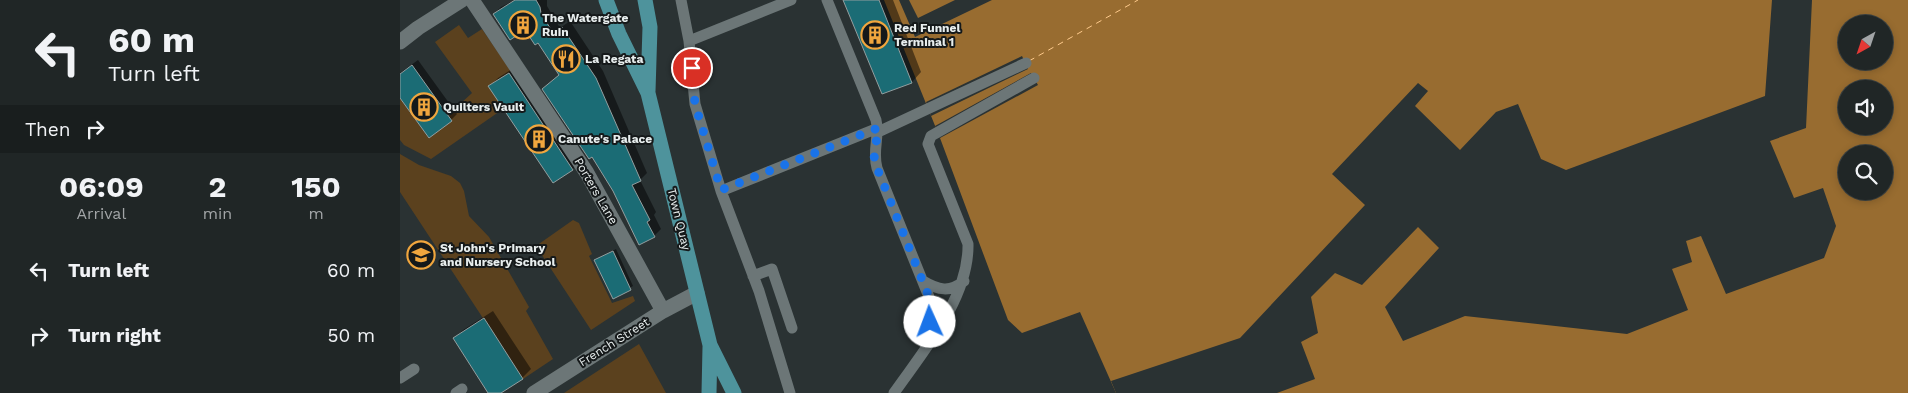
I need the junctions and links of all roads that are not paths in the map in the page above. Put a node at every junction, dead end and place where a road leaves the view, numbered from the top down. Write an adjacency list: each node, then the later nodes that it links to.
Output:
1 (462, 0): 9 (street)
2 (472, 0): 19 (street, Porters Lane)
3 (606, 0): 12 (main road, Town Quay)
4 (645, 0): 12 (main road, Town Quay)
5 (681, 0): 8 (lane)
6 (791, 0): 8 (lane)
7 (826, 0): 13 (lane)
8 (689, 41): 14 (lane)
9 (400, 42)
10 (1026, 64): 13 (lane)
11 (1034, 78): 16 (lane)
12 (648, 93): 18 (main road, Town Quay)
13 (878, 130): 14 (lane); 17 (lane)
14 (721, 190): 15 (lane)
15 (754, 276): 20 (lane); 28 (lane)
16 (964, 280): 17 (lane); 21 (lane)
17 (922, 281): 21 (lane)
18 (697, 293): 19 (street, French Street); 22 (main road, Town Quay)
19 (663, 311): 25 (street, French Street)
20 (792, 328)
21 (929, 342): 29 (lane)
22 (710, 345): 26 (main road, Town Quay); 27 (main road, Town Quay)
23 (414, 369): 24 (lane)
24 (400, 378)
25 (534, 393)
26 (709, 393)
27 (734, 393)
28 (790, 393)
29 (894, 393)

